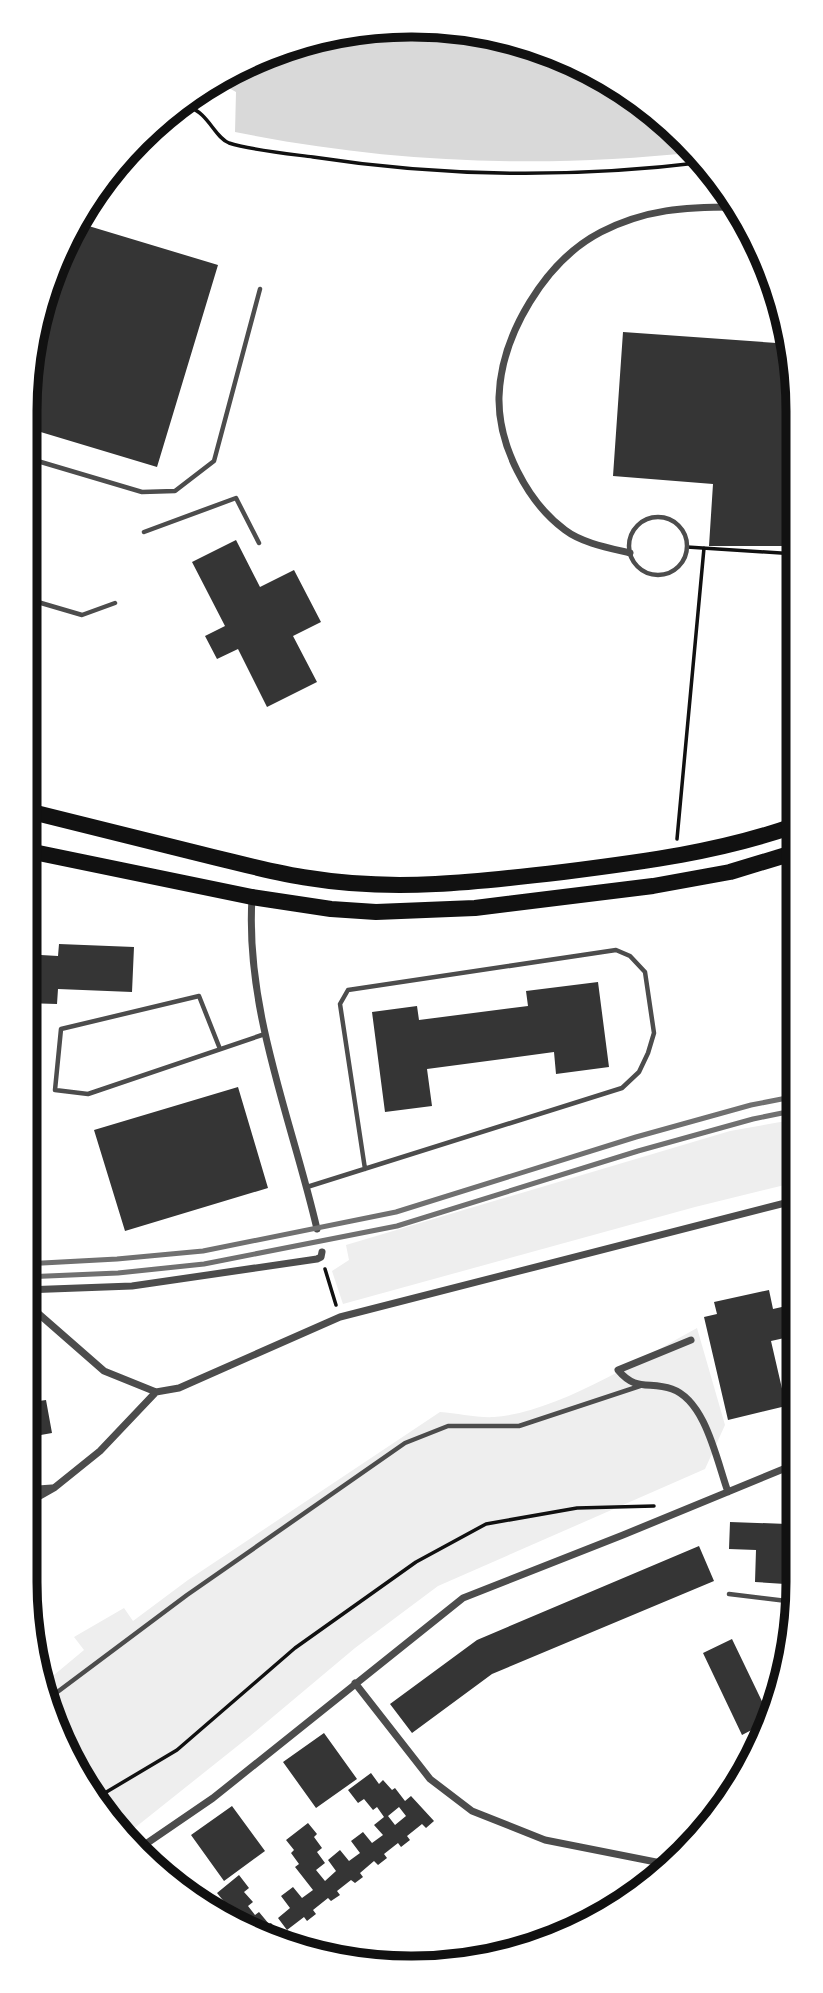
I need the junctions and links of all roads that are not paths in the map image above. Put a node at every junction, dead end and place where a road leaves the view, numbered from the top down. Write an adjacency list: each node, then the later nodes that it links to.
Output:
1 (726, 208): 6 (street)
2 (260, 289): 3 (lane)
3 (37, 461)
4 (144, 532): 5 (lane)
5 (259, 543)
6 (630, 553): 6 (lane)
7 (37, 602): 8 (lane)
8 (115, 603)
9 (37, 813): 10 (highway)
10 (786, 828)
11 (37, 853): 13 (highway)
12 (786, 855): 13 (highway)
13 (252, 897): 14 (street)
14 (265, 1034): 15 (lane); 17 (street)
15 (220, 1049): 15 (lane)
16 (365, 1169): 16 (lane); 17 (lane)
17 (307, 1187): 19 (street)
18 (786, 1203): 25 (street)
19 (317, 1228)
20 (322, 1254): 21 (street)
21 (37, 1290)
22 (37, 1312): 25 (street)
23 (691, 1340): 24 (street)
24 (642, 1385): 29 (street); 34 (lane)
25 (156, 1392): 27 (street)
26 (786, 1468): 29 (street)
27 (54, 1488): 28 (street); 30 (street)
28 (37, 1489)
29 (728, 1492): 33 (street)
30 (37, 1498)
31 (729, 1594): 32 (lane)
32 (785, 1601)
33 (355, 1684): 35 (street); 36 (street)
34 (55, 1694)
35 (145, 1844)
36 (659, 1863)

